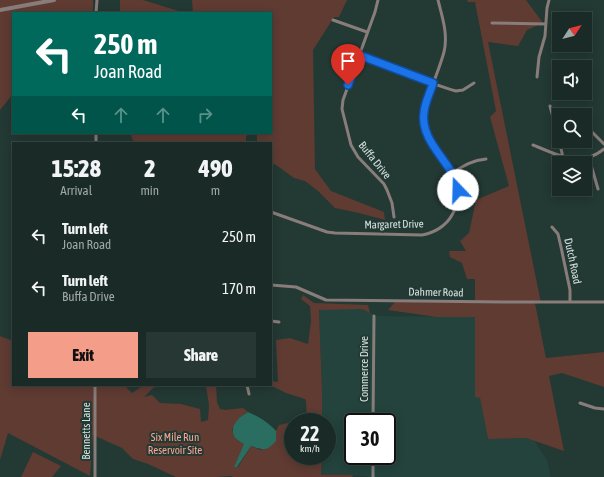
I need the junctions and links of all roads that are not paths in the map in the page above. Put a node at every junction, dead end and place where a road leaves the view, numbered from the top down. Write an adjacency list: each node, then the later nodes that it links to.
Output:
1 (54, 0): 6 (street)
2 (97, 0): 7 (street)
3 (378, 0): 11 (street, Buffa Drive)
4 (438, 0): 14 (street, Margaret Drive)
5 (549, 0): 10 (street)
6 (0, 10)
7 (96, 12)
8 (333, 20): 11 (street)
9 (492, 23): 10 (street)
10 (546, 24): 13 (street)
11 (367, 32): 12 (street, Buffa Drive)
12 (359, 55): 14 (street); 29 (street, Buffa Drive)
13 (537, 78)
14 (433, 83): 15 (street); 26 (street, Margaret Drive)
15 (474, 83)
16 (550, 106): 17 (street)
17 (552, 114)
18 (592, 132): 19 (street)
19 (604, 144)
20 (533, 145): 22 (street)
21 (604, 149): 23 (street)
22 (561, 156)
23 (592, 156)
24 (486, 159): 26 (street)
25 (592, 168): 27 (street)
26 (452, 173): 28 (street, Margaret Drive)
27 (598, 189)
28 (272, 212)
29 (394, 217)
30 (552, 227): 32 (street, Dutch Road)
31 (272, 284): 32 (street, Dahmer Road)
32 (570, 301): 33 (street, Dahmer Road)
33 (604, 302)
34 (374, 316): 42 (street, Commerce Drive)
35 (272, 321): 36 (street)
36 (279, 322)
37 (95, 386): 44 (street, Bennetts Lane)
38 (247, 386): 39 (street)
39 (248, 394)
40 (580, 403): 41 (street)
41 (604, 409)
42 (373, 413)
43 (373, 465): 45 (street)
44 (95, 477)
45 (373, 477)

